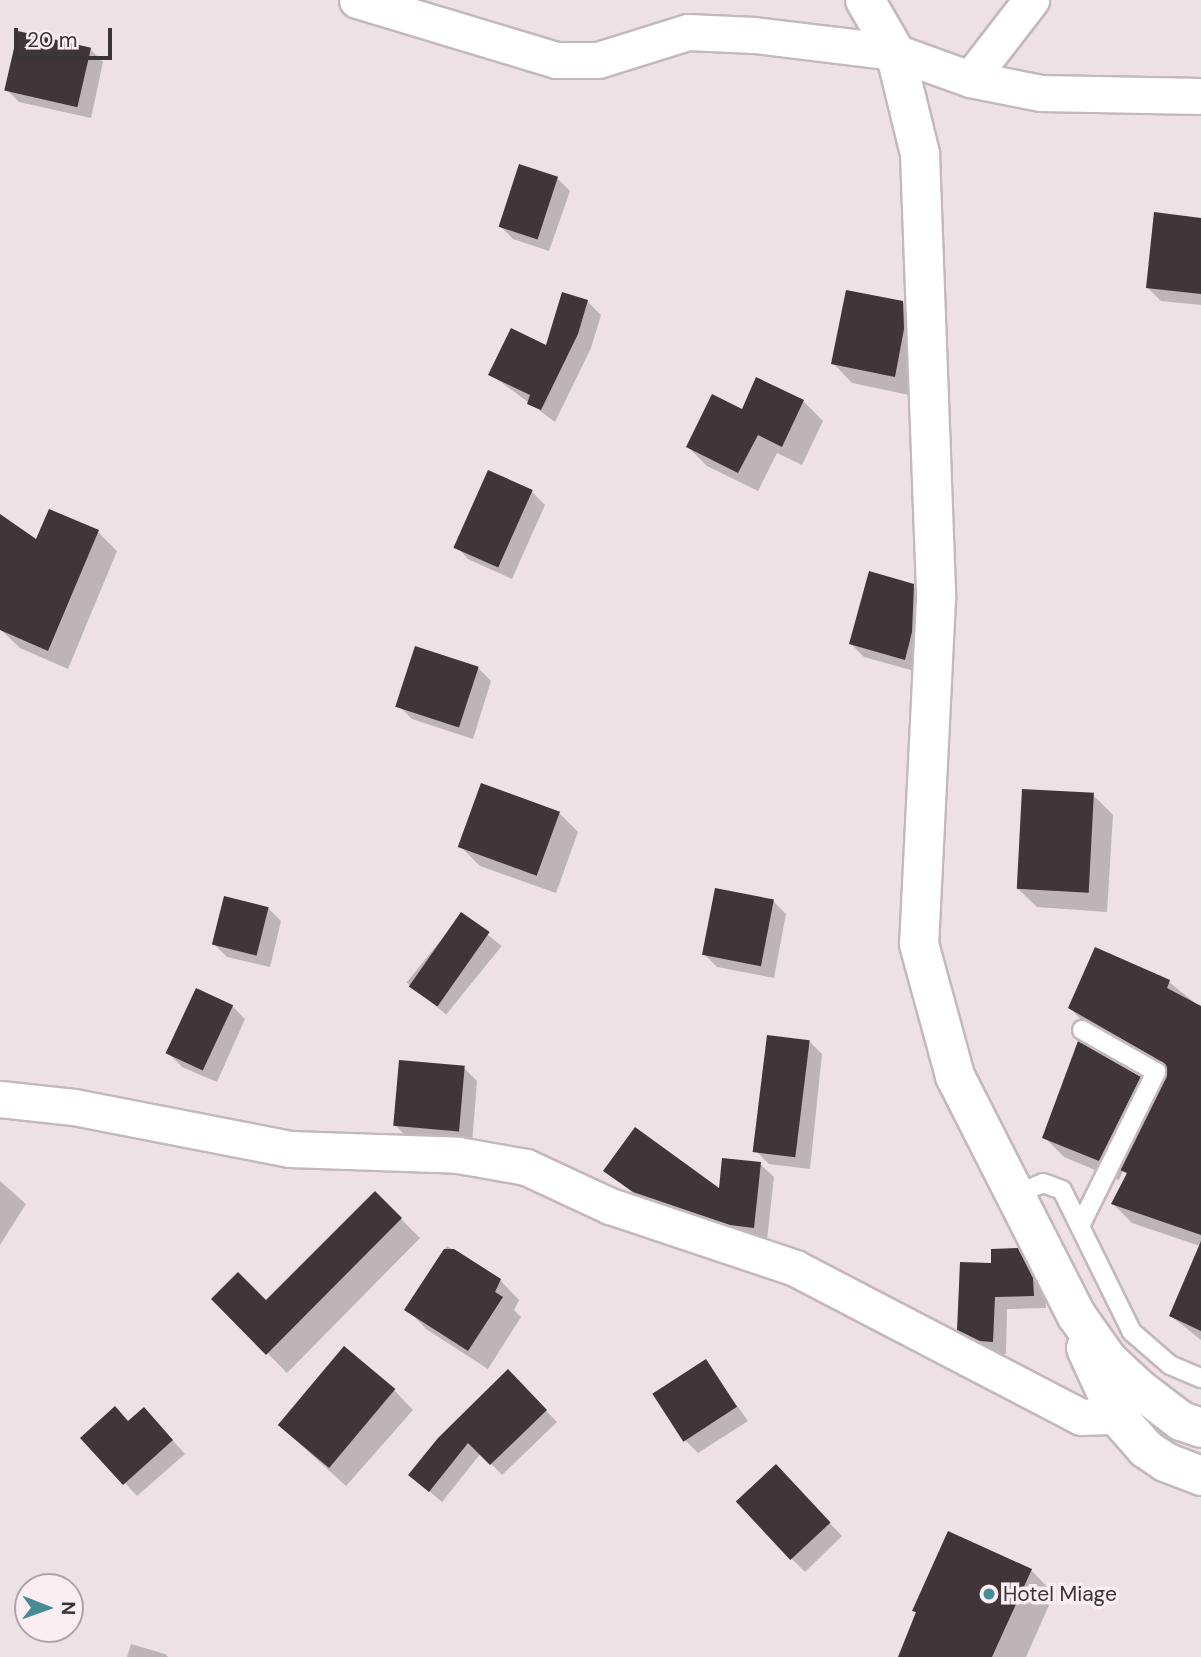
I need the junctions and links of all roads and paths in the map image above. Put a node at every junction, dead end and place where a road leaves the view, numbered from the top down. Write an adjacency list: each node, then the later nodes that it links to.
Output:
1 (357, 0): 4 (street)
2 (865, 0): 4 (main road)
3 (1031, 0): 5 (street)
4 (895, 52): 5 (street); 9 (main road)
5 (970, 79): 6 (street)
6 (1201, 96)
7 (1082, 1030): 10 (lane)
8 (0, 1099): 13 (street)
9 (1015, 1195): 10 (lane); 11 (main road)
10 (1080, 1226): 12 (lane)
11 (1077, 1316): 13 (main road); 14 (main road)
12 (1201, 1378)
13 (1117, 1416): 15 (main road)
14 (1201, 1428)
15 (1201, 1476)

